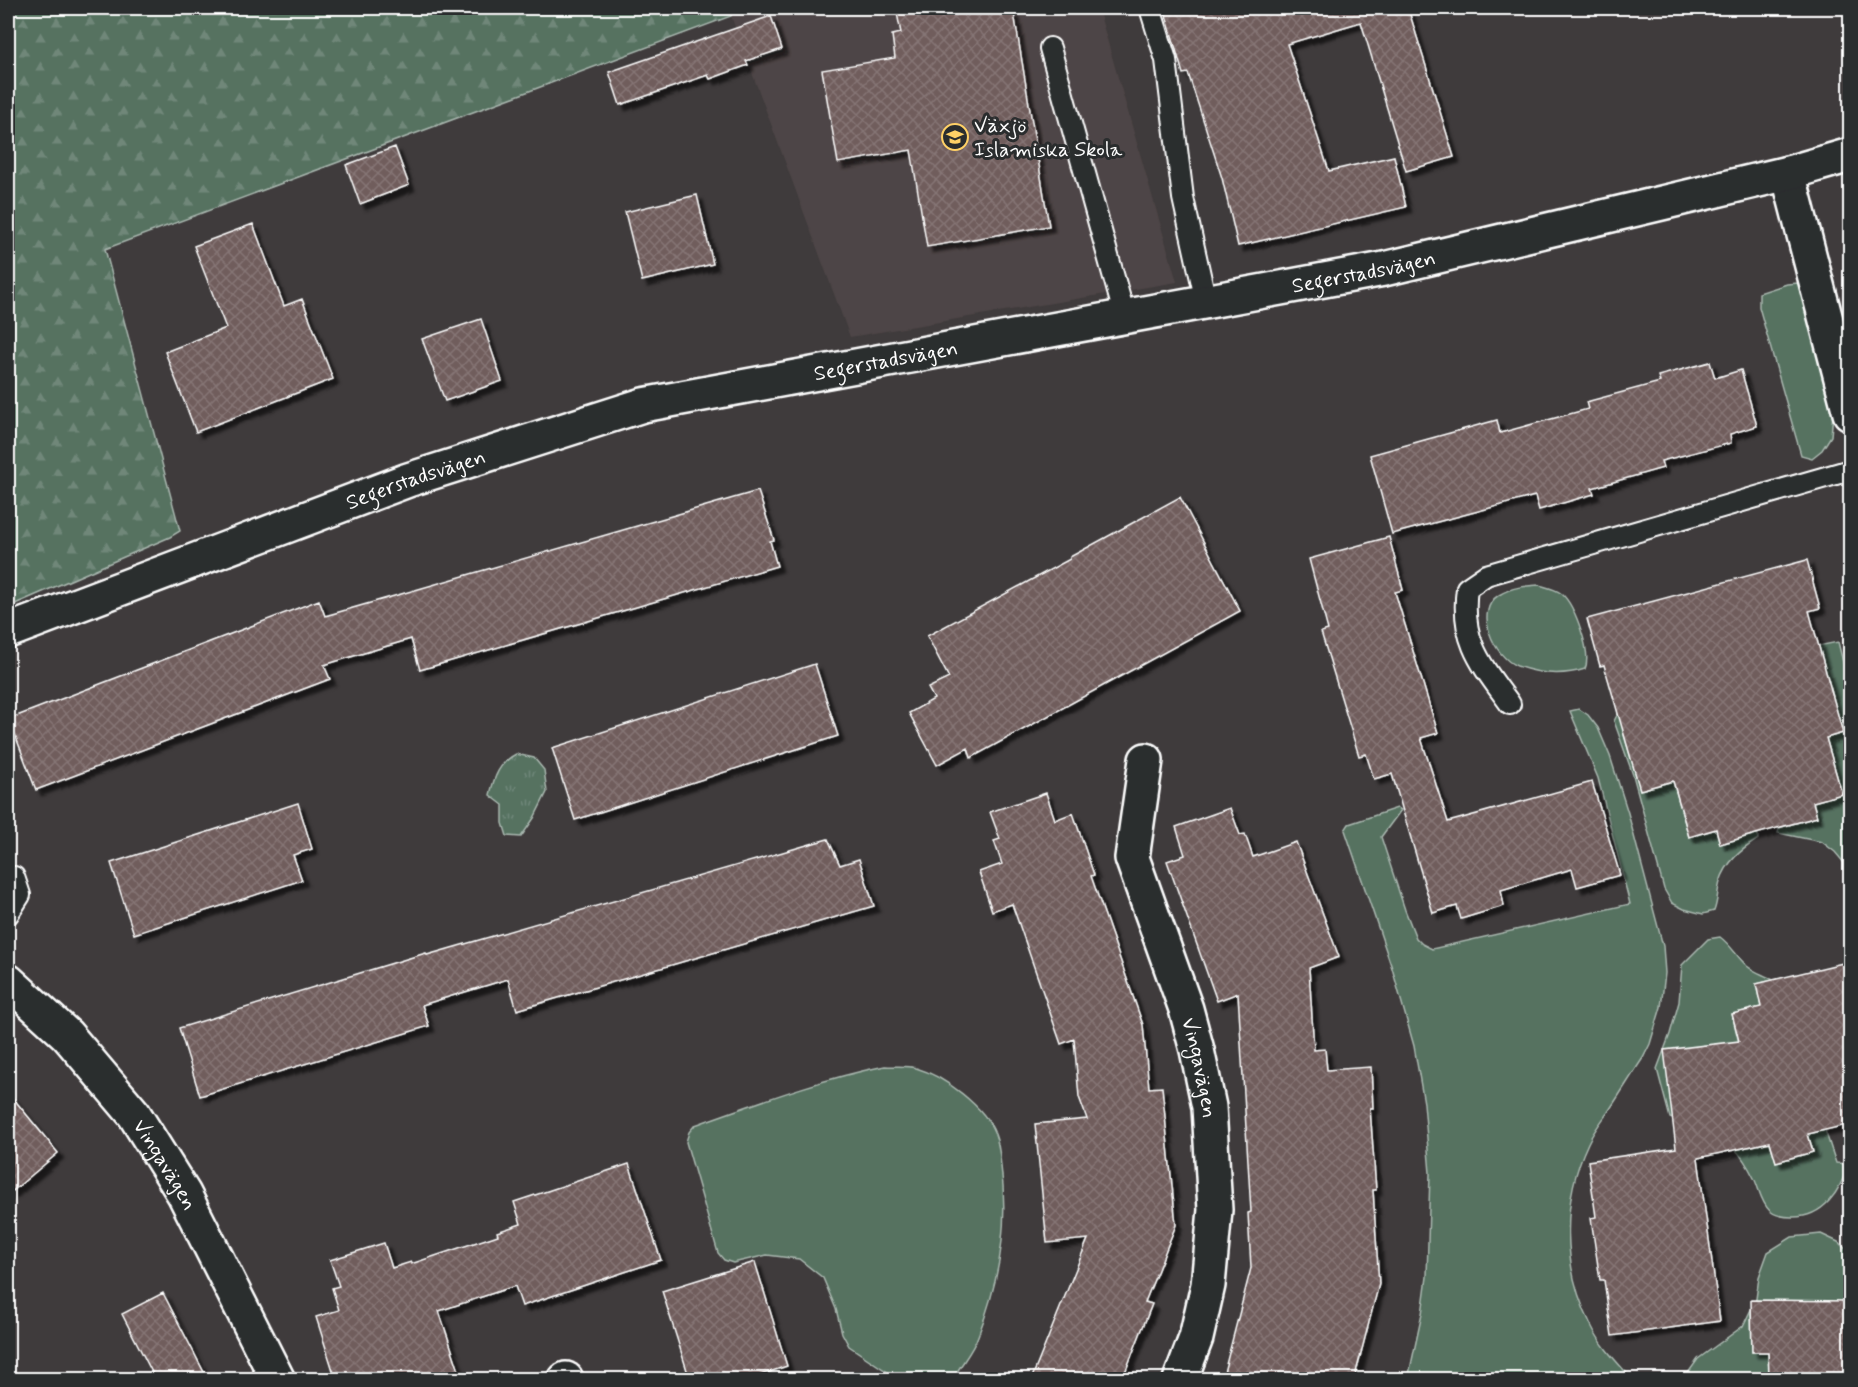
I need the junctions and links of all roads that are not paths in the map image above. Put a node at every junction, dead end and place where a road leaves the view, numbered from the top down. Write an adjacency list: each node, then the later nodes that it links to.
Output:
1 (1150, 8): 5 (lane)
2 (1050, 48): 6 (lane)
3 (1851, 155): 4 (street, Segerstadsvägen)
4 (1788, 173): 5 (street, Segerstadsvägen); 7 (street)
5 (1206, 302): 6 (street, Segerstadsvägen)
6 (1125, 316): 9 (street, Segerstadsvägen)
7 (1851, 413)
8 (1851, 470): 10 (lane)
9 (8, 631)
10 (1510, 704)
11 (1146, 760): 16 (street, Vingavägen)
12 (14, 877): 13 (lane)
13 (8, 914)
14 (8, 981): 15 (street, Vingavägen)
15 (278, 1380)
16 (1180, 1380)

